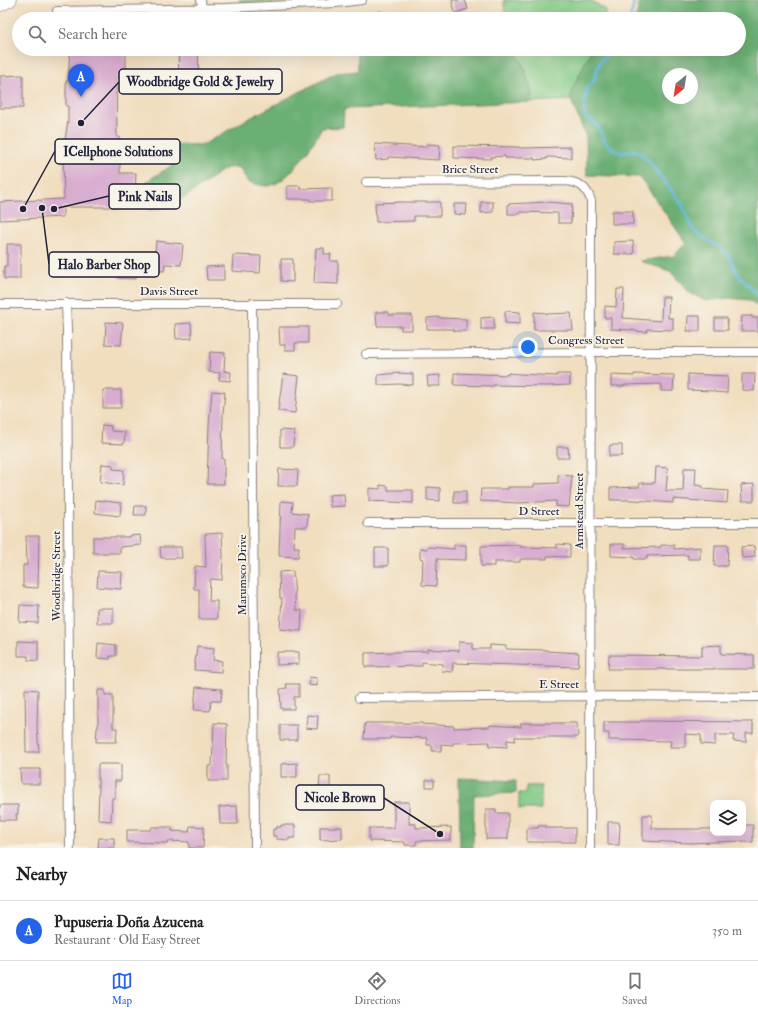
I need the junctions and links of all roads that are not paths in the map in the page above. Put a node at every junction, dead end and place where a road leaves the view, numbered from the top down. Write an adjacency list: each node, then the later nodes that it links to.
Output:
1 (10, 0): 4 (main road)
2 (201, 0): 5 (street)
3 (362, 0): 5 (street)
4 (0, 5)
5 (202, 9): 6 (street)
6 (57, 11)
7 (366, 182): 8 (street, Brice Street)
8 (574, 182): 13 (street, Armstead Street)
9 (66, 303): 10 (street, Davis Street); 11 (street, Davis Street); 22 (street, Woodbridge Street)
10 (252, 303): 12 (street, Davis Street); 23 (street, Marumsco Drive)
11 (0, 304)
12 (337, 304)
13 (591, 352): 14 (street, Congress Street); 15 (street, Congress Street); 17 (street, Armstead Street)
14 (758, 352)
15 (366, 354)
16 (368, 523): 17 (street, D Street)
17 (591, 523): 18 (street, D Street); 19 (street, Armstead Street)
18 (758, 523)
19 (591, 696): 20 (street, E Street); 21 (street, E Street); 24 (street, Armstead Street)
20 (758, 697)
21 (360, 698)
22 (70, 848)
23 (255, 848)
24 (590, 848)

